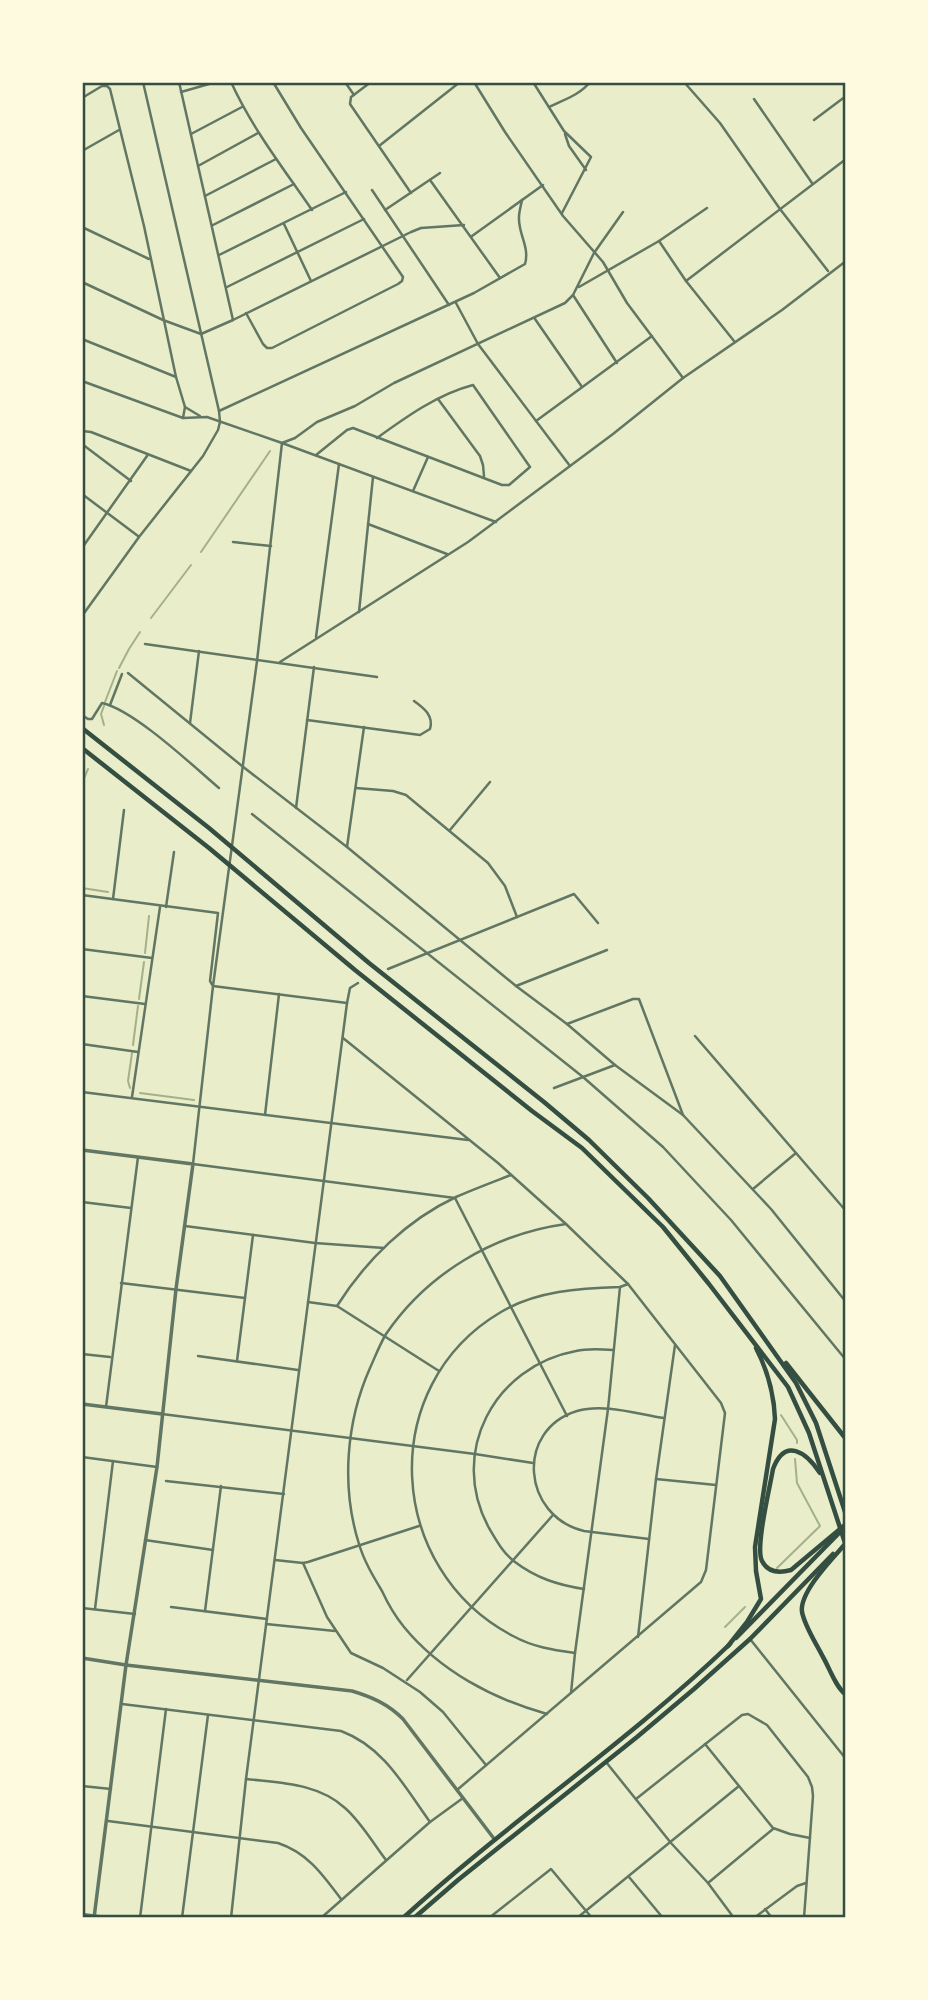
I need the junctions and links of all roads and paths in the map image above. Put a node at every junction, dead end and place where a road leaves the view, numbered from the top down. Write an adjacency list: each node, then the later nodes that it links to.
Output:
1 (143, 82): 76 (street)
2 (178, 82): 13 (street)
3 (216, 82): 13 (street)
4 (230, 82): 18 (street)
5 (273, 82): 37 (street)
6 (345, 82): 14 (street)
7 (371, 82): 14 (street)
8 (460, 82): 25 (street)
9 (474, 82): 35 (street)
10 (533, 82): 19 (street)
11 (590, 82): 19 (street)
12 (684, 82): 42 (street)
13 (181, 92): 24 (street)
14 (354, 95): 25 (street)
15 (846, 96): 20 (street)
16 (82, 98): 21 (street)
17 (754, 99): 34 (street)
18 (242, 107): 23 (street); 24 (street)
19 (549, 107): 22 (street)
20 (814, 120)
21 (119, 130): 26 (street); 59 (street)
22 (564, 131): 30 (street); 30 (street)
23 (258, 133): 27 (street); 29 (street)
24 (191, 134): 29 (street)
25 (379, 146): 38 (street)
26 (82, 151)
27 (276, 159): 33 (street); 39 (street)
28 (846, 159): 34 (street)
29 (198, 166): 39 (street)
30 (586, 170): 46 (street)
31 (440, 173): 32 (street)
32 (430, 180): 38 (street); 50 (street)
33 (294, 184): 43 (street); 49 (street)
34 (813, 184): 42 (street)
35 (543, 185): 40 (street); 46 (street)
36 (372, 190): 44 (street)
37 (346, 192): 43 (street); 47 (street)
38 (411, 193): 44 (street)
39 (205, 196): 49 (street)
40 (522, 200): 53 (street); 63 (street)
41 (707, 208): 54 (street)
42 (780, 209): 62 (street); 65 (street)
43 (313, 210): 48 (street)
44 (385, 210): 52 (street)
45 (623, 212): 57 (street)
46 (562, 213): 57 (street)
47 (364, 219): 55 (street); 56 (street)
48 (284, 224): 56 (street); 58 (street)
49 (212, 225): 58 (street)
50 (464, 225): 52 (street); 53 (street)
51 (82, 228): 59 (street)
52 (402, 236): 55 (street); 71 (street)
53 (472, 236): 63 (street)
54 (659, 241): 61 (street); 65 (street)
55 (383, 246): 64 (street); 72 (street)
56 (298, 253): 64 (street); 67 (street)
57 (594, 253): 61 (street); 68 (street)
58 (219, 255): 67 (street)
59 (149, 259): 74 (street)
60 (846, 261): 62 (street)
61 (607, 270): 68 (street); 77 (street)
62 (829, 272): 79 (street)
63 (500, 278): 70 (street)
64 (311, 281): 72 (street)
65 (686, 281): 79 (street)
66 (82, 282): 74 (street)
67 (227, 287): 75 (street)
68 (576, 288): 69 (street)
69 (573, 295): 73 (street); 81 (street)
70 (455, 301): 71 (street); 80 (street)
71 (449, 304): 88 (street)
72 (246, 313): 75 (street)
73 (535, 319): 80 (street); 85 (street)
74 (163, 320): 76 (street); 82 (street)
75 (233, 320): 76 (street)
76 (201, 334): 88 (street)
77 (652, 336): 81 (street); 83 (street)
78 (82, 339): 82 (street)
79 (734, 341): 83 (street)
80 (478, 344): 92 (street); 95 (street)
81 (617, 363): 85 (street)
82 (176, 377): 87 (street)
83 (683, 378): 101 (street)
84 (82, 381): 90 (street)
85 (582, 387): 92 (street)
86 (438, 400): 94 (street); 104 (street); 104 (street)
87 (185, 407): 89 (street); 90 (street)
88 (219, 411): 91 (street)
89 (201, 417): 90 (street); 91 (street)
90 (183, 418)
91 (220, 422): 95 (street); 102 (street)
92 (535, 422): 101 (street)
93 (82, 431): 97 (street)
94 (377, 438): 98 (street); 99 (street)
95 (282, 443): 98 (street); 114 (street)
96 (82, 444): 105 (street)
97 (148, 455): 102 (street); 105 (street)
98 (316, 455): 100 (street)
99 (428, 457): 104 (street); 106 (street)
100 (339, 464): 103 (street); 119 (street)
101 (570, 466): 109 (street)
102 (191, 471): 111 (street)
103 (373, 477): 106 (street); 110 (street)
104 (484, 477)
105 (131, 481): 108 (street)
106 (413, 491): 109 (street)
107 (82, 494): 108 (street)
108 (107, 512): 111 (street); 112 (street)
109 (496, 522): 116 (street)
110 (368, 524): 116 (street); 117 (street)
111 (139, 537): 118 (street)
112 (84, 541): 115 (street)
113 (233, 542): 114 (street)
114 (271, 546): 122 (street)
115 (82, 548)
116 (449, 555): 117 (street)
117 (359, 612): 119 (street)
118 (82, 616)
119 (316, 638): 123 (street)
120 (145, 644): 121 (street)
121 (199, 651): 122 (street); 132 (street)
122 (257, 661): 123 (street); 136 (street)
123 (280, 662): 124 (street)
124 (314, 667): 127 (street); 131 (street)
125 (128, 673): 132 (street)
126 (122, 674): 129 (street)
127 (377, 677)
128 (414, 701): 133 (street)
129 (110, 705): 130 (street); 138 (street)
130 (82, 715)
131 (307, 720): 133 (street); 140 (street)
132 (190, 723): 136 (street)
133 (364, 727): 139 (street)
134 (82, 728): 208 (main road)
135 (82, 748): 206 (main road)
136 (242, 766): 140 (street); 159 (street)
137 (490, 782): 143 (street)
138 (219, 788)
139 (356, 788): 143 (street); 144 (street)
140 (296, 808): 144 (street)
141 (124, 810): 147 (street)
142 (252, 814): 155 (street)
143 (450, 831): 150 (street)
144 (347, 847): 152 (street)
145 (174, 852): 149 (street)
146 (82, 895): 147 (street)
147 (113, 899): 148 (street)
148 (160, 906): 149 (street); 156 (street)
149 (166, 907): 159 (street)
150 (517, 917): 151 (street); 152 (street)
151 (598, 923)
152 (459, 939): 155 (street); 160 (street)
153 (82, 949): 156 (street)
154 (607, 950): 160 (street)
155 (427, 954): 157 (street); 171 (street)
156 (152, 958): 164 (street)
157 (388, 969)
158 (358, 984): 163 (street)
159 (213, 986): 161 (street); 175 (street)
160 (516, 986): 165 (street)
161 (279, 994): 163 (street); 176 (street)
162 (82, 996): 164 (street)
163 (347, 1003): 167 (street)
164 (145, 1004): 169 (street)
165 (567, 1024): 170 (street); 177 (street)
166 (695, 1036): 181 (street)
167 (343, 1038): 178 (street); 179 (street)
168 (82, 1044): 169 (street)
169 (139, 1052): 174 (street)
170 (615, 1065): 171 (street); 177 (street)
171 (583, 1077): 172 (street); 214 (street)
172 (554, 1088)
173 (82, 1092): 174 (street)
174 (132, 1098): 175 (street)
175 (200, 1107): 176 (street); 183 (street)
176 (265, 1115): 178 (street)
177 (683, 1115): 186 (street)
178 (331, 1123): 179 (street); 185 (street)
179 (470, 1140): 184 (street)
180 (82, 1150): 182 (street)
181 (796, 1153): 186 (street); 190 (street)
182 (138, 1156): 183 (street); 189 (street)
183 (193, 1164): 185 (street); 192 (street)
184 (511, 1175): 187 (street); 191 (street)
185 (324, 1180): 187 (street); 194 (street)
186 (753, 1189): 203 (street)
187 (455, 1198): 195 (street); 196 (street)
188 (82, 1202): 189 (street)
189 (131, 1208): 197 (street)
190 (846, 1211)
191 (566, 1224): 196 (street); 198 (street)
192 (184, 1226): 193 (street); 200 (street)
193 (253, 1236): 194 (street); 201 (street)
194 (315, 1242): 195 (street); 202 (street)
195 (383, 1248): 204 (street)
196 (482, 1250): 205 (street); 207 (street)
197 (121, 1283): 200 (street); 213 (street)
198 (628, 1284): 199 (street); 209 (street)
199 (620, 1287): 205 (street); 210 (street)
200 (176, 1289): 201 (street); 222 (street)
201 (245, 1298): 215 (street)
202 (307, 1302): 204 (street); 217 (street)
203 (846, 1302)
204 (337, 1306): 207 (street)
205 (512, 1306): 216 (street); 218 (street)
206 (745, 1329): 238 (main road); 264 (main road)
207 (385, 1336): 218 (street); 226 (street)
208 (769, 1343): 227 (main road); 241 (main road)
209 (675, 1345): 224 (street); 236 (street)
210 (614, 1350): 216 (street); 221 (street)
211 (82, 1354): 213 (street)
212 (198, 1356): 215 (street)
213 (112, 1357): 220 (street)
214 (846, 1360)
215 (237, 1361): 217 (street)
216 (541, 1362): 223 (street); 229 (street)
217 (299, 1370): 225 (street)
218 (439, 1371): 228 (street)
219 (82, 1404): 220 (street)
220 (106, 1407): 222 (street)
221 (608, 1409): 223 (street); 224 (street); 244 (street)
222 (162, 1414): 225 (street); 233 (street)
223 (567, 1416): 232 (street)
224 (664, 1418): 234 (street)
225 (291, 1431): 226 (street); 239 (street)
226 (350, 1438): 228 (street); 248 (street)
227 (846, 1439)
228 (414, 1446): 229 (street); 243 (street)
229 (475, 1454): 232 (street); 251 (street)
230 (82, 1457): 231 (street)
231 (113, 1461): 233 (street); 257 (street)
232 (533, 1463): 240 (street)
233 (157, 1467): 246 (street)
234 (656, 1479): 236 (street); 245 (street)
235 (166, 1481): 237 (street)
236 (716, 1485): 262 (street)
237 (221, 1486): 239 (street); 249 (street)
238 (826, 1486): 242 (main road); 247 (main road)
239 (284, 1494): 250 (street)
240 (554, 1515): 244 (street); 251 (street)
241 (846, 1515)
242 (846, 1525): 264 (main road)
243 (419, 1526): 248 (street); 256 (street)
244 (590, 1532): 245 (street); 253 (street)
245 (649, 1539): 262 (street)
246 (145, 1540): 249 (street); 259 (street)
247 (846, 1543): 263 (main road); 272 (main road)
248 (360, 1546): 252 (street); 266 (street)
249 (213, 1550): 258 (street)
250 (275, 1560): 252 (street); 260 (street)
251 (514, 1561): 253 (street); 256 (street)
252 (303, 1563): 261 (street)
253 (584, 1589): 265 (street)
254 (171, 1607): 258 (street)
255 (82, 1608): 257 (street)
256 (472, 1608): 265 (street); 266 (street)
257 (95, 1609): 259 (street)
258 (205, 1611): 260 (street)
259 (135, 1614): 268 (street)
260 (267, 1621): 261 (street); 269 (street)
261 (335, 1631): 270 (street)
262 (638, 1636): 271 (street)
263 (750, 1639): 279 (street); 280 (main road)
264 (728, 1646): 296 (main road)
265 (575, 1653): 271 (street)
266 (430, 1654): 270 (street); 275 (street)
267 (82, 1658): 268 (street)
268 (126, 1665): 269 (street); 273 (street)
269 (260, 1681): 277 (street); 286 (street)
270 (406, 1681): 281 (street)
271 (571, 1693): 275 (street)
272 (846, 1695)
273 (122, 1704): 274 (street); 285 (street)
274 (166, 1709): 276 (street); 291 (street)
275 (547, 1714): 281 (street)
276 (208, 1715): 277 (street); 293 (street)
277 (255, 1719): 282 (street); 290 (street)
278 (705, 1744): 284 (street); 288 (street); 295 (street)
279 (846, 1759)
280 (606, 1762): 288 (street); 306 (main road)
281 (486, 1765): 286 (street)
282 (246, 1779): 294 (street); 298 (street)
283 (82, 1786): 285 (street)
284 (739, 1786): 292 (street); 297 (street)
285 (111, 1789): 289 (street)
286 (457, 1790): 287 (street)
287 (463, 1798): 290 (street); 296 (street)
288 (636, 1799): 297 (street)
289 (108, 1821): 291 (street); 307 (street)
290 (430, 1822): 298 (street)
291 (151, 1826): 293 (street); 309 (street)
292 (773, 1828): 295 (street); 300 (street)
293 (193, 1832): 294 (street); 310 (street)
294 (240, 1838): 302 (street); 311 (street)
295 (810, 1838): 301 (street)
296 (495, 1840): 313 (main road)
297 (671, 1843): 299 (street); 300 (street)
298 (386, 1860): 302 (street)
299 (628, 1876): 304 (street); 317 (street)
300 (708, 1883): 318 (street)
301 (807, 1883): 303 (street); 321 (street)
302 (341, 1899): 312 (street)
303 (765, 1909): 319 (street); 320 (street)
304 (586, 1910): 314 (street); 315 (street); 316 (street)
305 (82, 1914): 307 (street)
306 (418, 1916)
307 (93, 1917): 308 (street)
308 (114, 1918)
309 (140, 1918)
310 (183, 1918)
311 (231, 1918)
312 (321, 1918)
313 (403, 1918)
314 (489, 1918)
315 (577, 1918)
316 (592, 1918)
317 (663, 1918)
318 (734, 1918)
319 (754, 1918)
320 (772, 1918)
321 (804, 1918)

